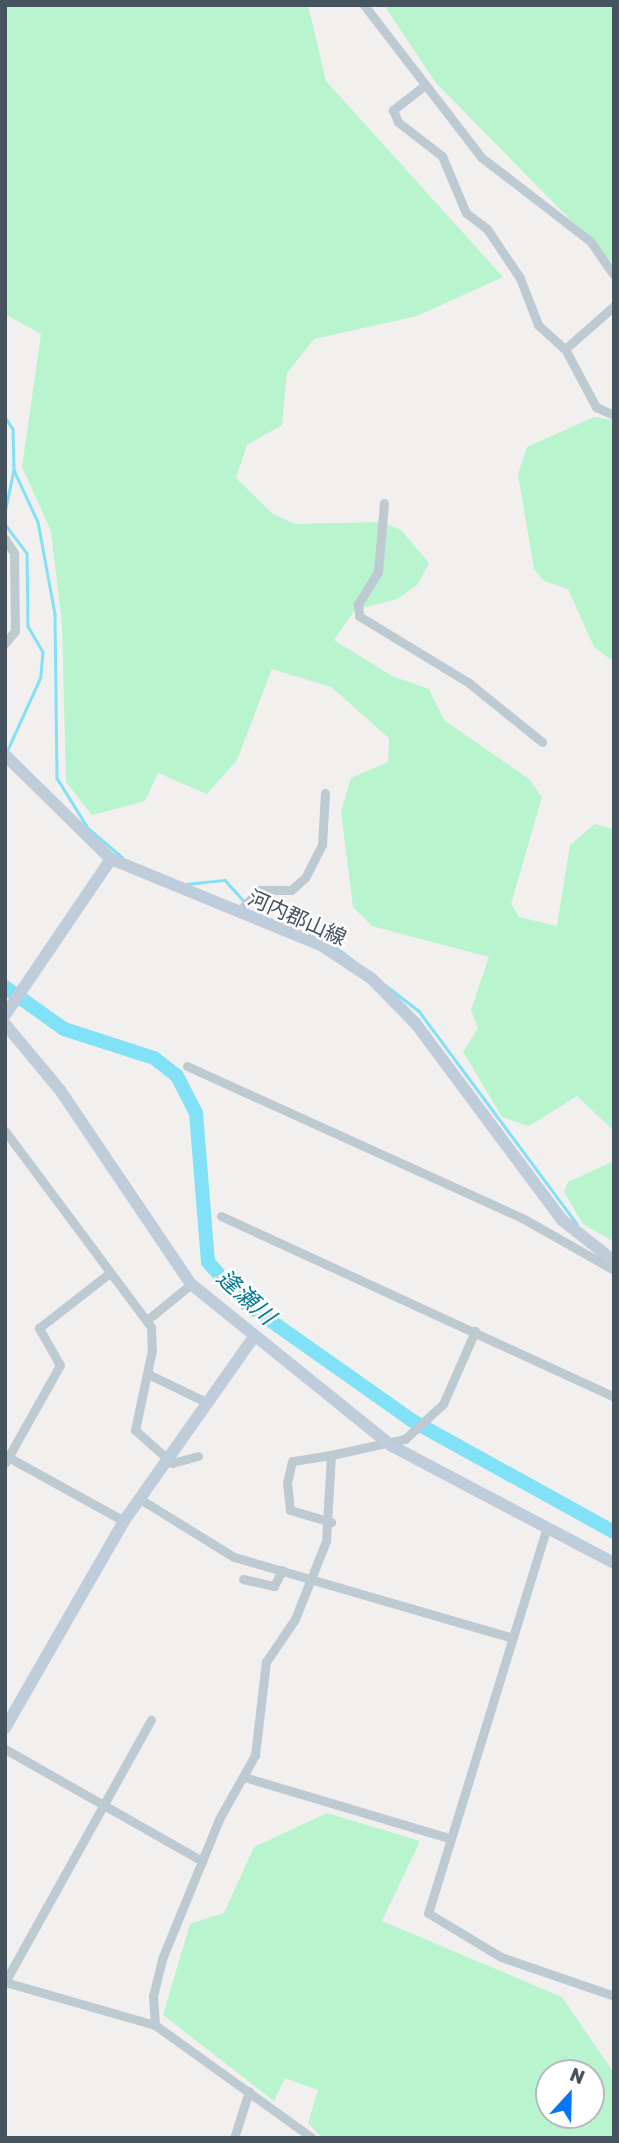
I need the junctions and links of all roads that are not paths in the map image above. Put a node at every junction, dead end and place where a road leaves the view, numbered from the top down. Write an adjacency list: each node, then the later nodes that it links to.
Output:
1 (364, 5): 2 (street)
2 (425, 85): 3 (street); 5 (street)
3 (614, 275)
4 (614, 306): 5 (street)
5 (565, 349): 6 (street)
6 (614, 415)
7 (384, 503): 10 (street)
8 (5, 540): 9 (street)
9 (5, 643)
10 (542, 742)
11 (8, 758): 13 (street, 河内郡山線)
12 (325, 793): 14 (street)
13 (111, 859): 14 (street, 河内郡山線); 15 (street)
14 (238, 912): 20 (street, 河内郡山線)
15 (5, 1015)
16 (5, 1024): 23 (street)
17 (187, 1066): 21 (street)
18 (5, 1131): 22 (street)
19 (221, 1216): 25 (street)
20 (614, 1261)
21 (614, 1270)
22 (107, 1275): 24 (street); 33 (street)
23 (191, 1284): 24 (street); 26 (street)
24 (146, 1320): 27 (street)
25 (475, 1331): 28 (street); 30 (street)
26 (254, 1336): 29 (street); 30 (street)
27 (148, 1374): 29 (street); 34 (street)
28 (614, 1397)
29 (208, 1403): 34 (street)
30 (392, 1446): 31 (street); 38 (street)
31 (331, 1455): 37 (street); 37 (street)
32 (198, 1456): 34 (street)
33 (7, 1460): 36 (street)
34 (167, 1460): 35 (street)
35 (140, 1499): 36 (street); 40 (street)
36 (124, 1521): 45 (street)
37 (331, 1522): 42 (street)
38 (545, 1530): 39 (street); 43 (street)
39 (614, 1563)
40 (282, 1570): 41 (street); 42 (street)
41 (243, 1579)
42 (312, 1580): 43 (street); 47 (street)
43 (510, 1637): 49 (street)
44 (151, 1720): 48 (street)
45 (5, 1728)
46 (5, 1749): 48 (street)
47 (244, 1777): 49 (street); 50 (street)
48 (105, 1805): 50 (street); 51 (street)
49 (449, 1838): 52 (street)
50 (202, 1861): 53 (street)
51 (5, 1982): 53 (street)
52 (614, 1996)
53 (155, 2025): 54 (street)
54 (249, 2091): 55 (street); 56 (street)
55 (234, 2138)
56 (312, 2138)

